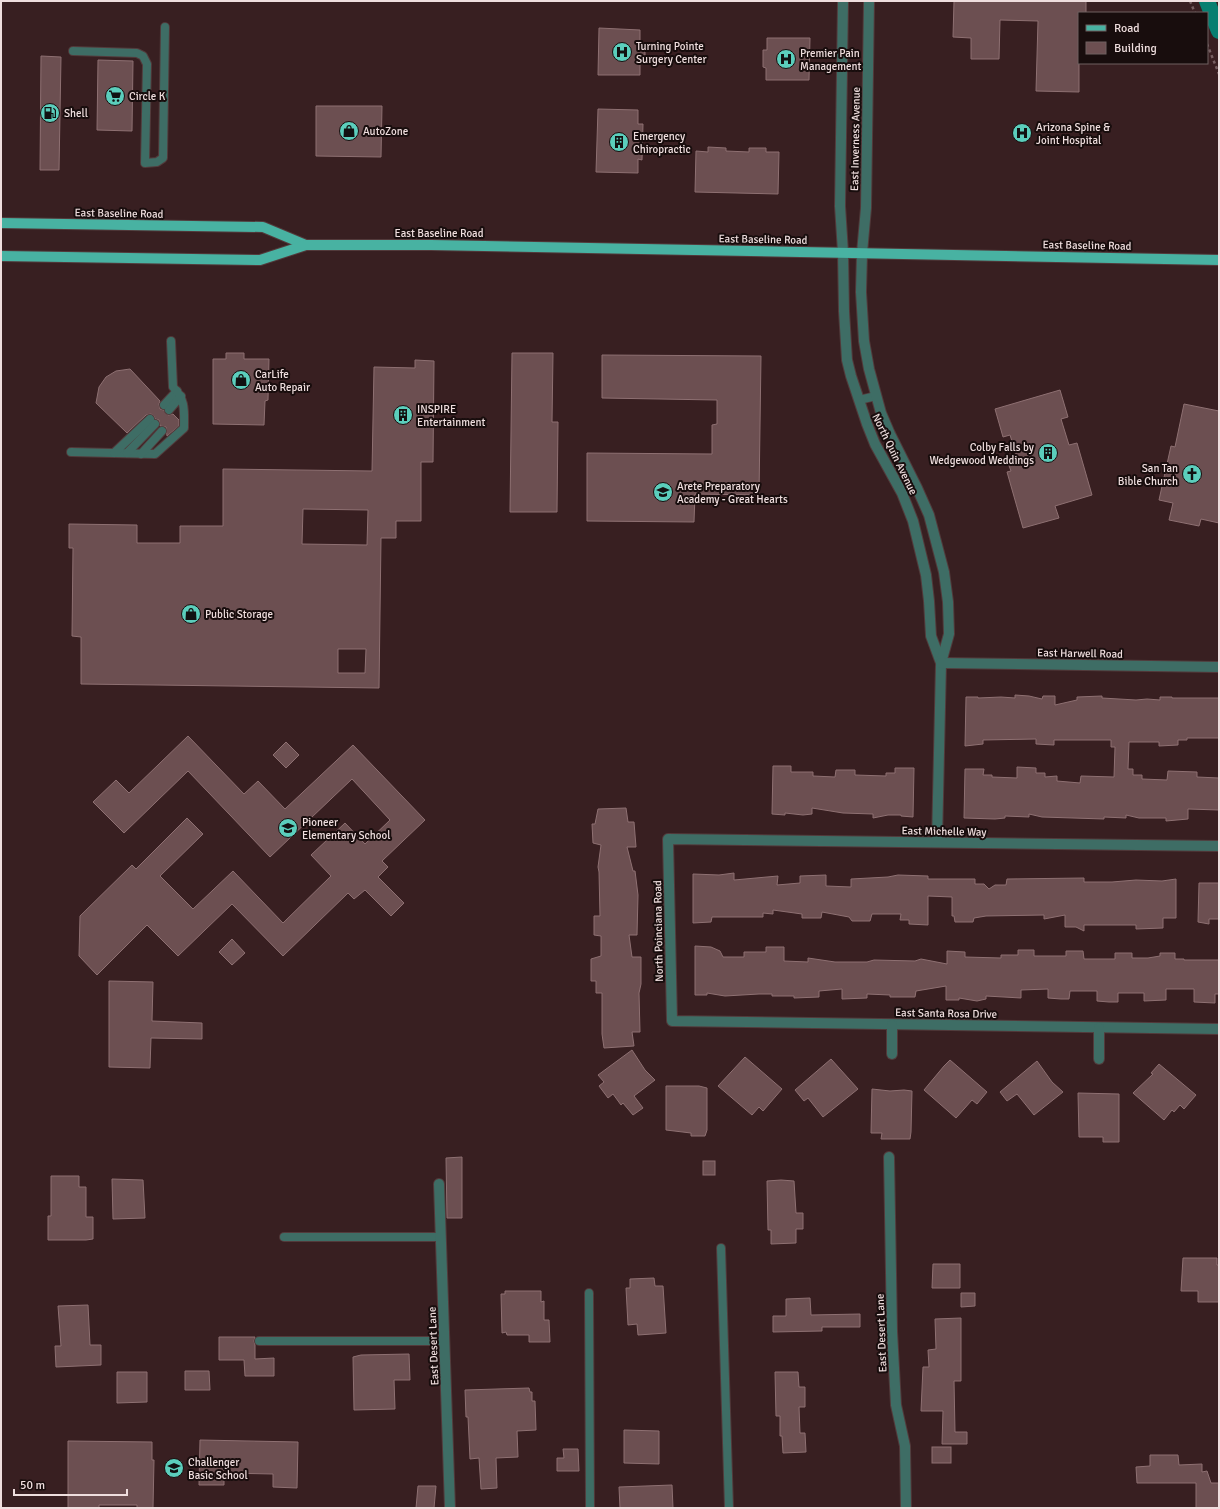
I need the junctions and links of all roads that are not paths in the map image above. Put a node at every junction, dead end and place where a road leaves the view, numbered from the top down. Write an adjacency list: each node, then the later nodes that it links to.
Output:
1 (843, 1): 7 (street, East Inverness Avenue)
2 (869, 1): 8 (street, East Inverness Avenue)
3 (165, 27): 4 (lane)
4 (73, 51)
5 (1, 224): 6 (main road, East Baseline Road)
6 (306, 245): 7 (main road, East Baseline Road); 9 (main road, East Baseline Road)
7 (843, 252): 8 (main road, East Baseline Road); 14 (street, North Quin Avenue)
8 (862, 252): 10 (main road, East Baseline Road); 13 (street, North Quin Avenue)
9 (1, 256)
10 (1219, 260)
11 (171, 341): 12 (lane)
12 (179, 394): 15 (lane); 16 (lane)
13 (876, 396): 14 (lane); 23 (street, North Quin Avenue)
14 (858, 400): 23 (street, North Quin Avenue)
15 (167, 408)
16 (184, 408): 17 (lane); 22 (lane)
17 (176, 418)
18 (162, 431): 22 (lane)
19 (71, 452): 20 (lane)
20 (114, 453): 21 (lane); 21 (lane)
21 (127, 453): 22 (lane)
22 (141, 454)
23 (940, 663): 24 (street, East Harwell Road); 26 (street, North Quin Avenue)
24 (1219, 667)
25 (668, 840): 26 (street, East Michelle Way); 28 (street, North Poinciana Road)
26 (937, 842): 27 (street, East Michelle Way)
27 (1219, 846)
28 (672, 1021): 29 (street, East Santa Rosa Drive)
29 (892, 1025): 30 (street, East Santa Rosa Drive); 32 (street)
30 (1099, 1028): 31 (street, East Santa Rosa Drive); 33 (street)
31 (1219, 1030)
32 (892, 1054)
33 (1099, 1059)
34 (889, 1157): 45 (street, East Desert Lane)
35 (440, 1184): 37 (street, East Desert Lane)
36 (284, 1237): 37 (lane)
37 (441, 1237): 41 (street, East Desert Lane)
38 (721, 1248): 44 (lane)
39 (589, 1293): 43 (lane)
40 (259, 1341): 41 (lane)
41 (444, 1341): 42 (street, East Desert Lane)
42 (450, 1508)
43 (590, 1508)
44 (729, 1508)
45 (906, 1508)

